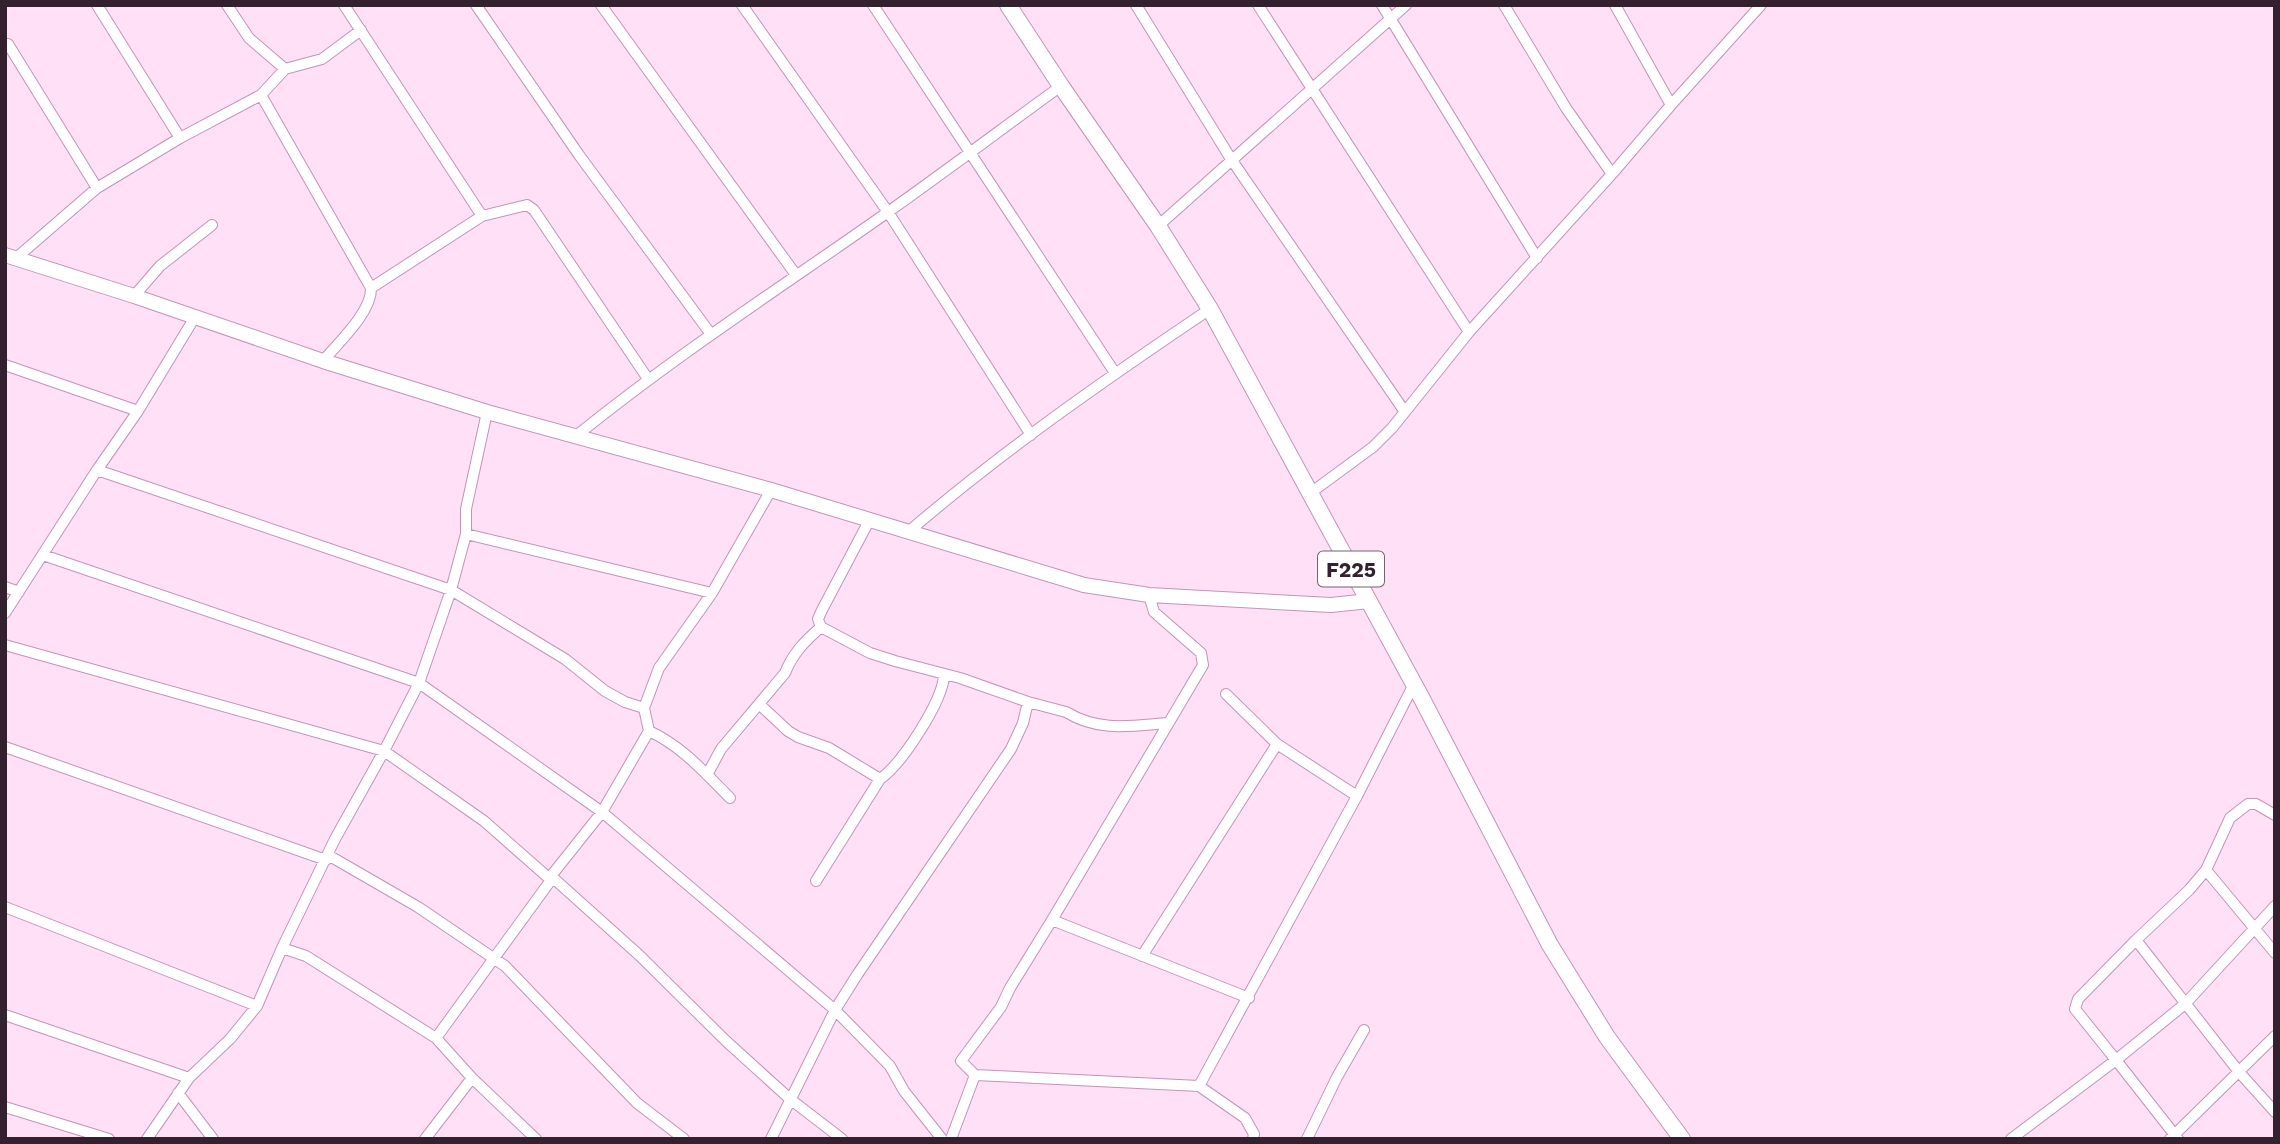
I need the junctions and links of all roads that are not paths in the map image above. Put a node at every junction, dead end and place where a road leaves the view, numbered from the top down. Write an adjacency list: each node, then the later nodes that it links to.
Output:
1 (97, 5): 24 (street)
2 (228, 5): 19 (street)
3 (344, 5): 17 (street)
4 (476, 5): 41 (street)
5 (601, 5): 35 (street)
6 (742, 5): 29 (street)
7 (873, 5): 25 (street)
8 (1136, 5): 26 (street)
9 (1258, 5): 21 (street)
10 (1382, 5): 16 (street)
11 (1406, 5): 16 (street)
12 (1504, 5): 27 (street)
13 (1615, 5): 23 (street)
14 (1761, 5): 23 (street)
15 (1010, 6): 20 (main road, F225)
16 (1391, 19): 21 (street); 34 (street)
17 (362, 30): 19 (street); 30 (street)
18 (8, 44): 28 (street)
19 (285, 69): 22 (street)
20 (1060, 86): 25 (street); 32 (main road, F225)
21 (1311, 89): 26 (street); 40 (street)
22 (261, 95): 24 (street); 36 (street)
23 (1671, 105): 27 (street)
24 (180, 138): 28 (street)
25 (969, 153): 29 (street); 44 (street)
26 (1231, 159): 32 (street); 48 (street)
27 (1612, 174): 34 (street)
28 (97, 188): 33 (street)
29 (888, 212): 35 (street); 49 (street)
30 (482, 216): 36 (street); 45 (street)
31 (212, 225): 37 (street)
32 (1158, 226): 38 (main road, F225)
33 (10, 257): 37 (street)
34 (1537, 258): 40 (street)
35 (796, 275): 41 (street)
36 (371, 288): 42 (street)
37 (134, 296): 39 (street)
38 (1210, 309): 44 (street); 53 (main road, F225)
39 (195, 317): 42 (street); 46 (street)
40 (1469, 332): 48 (street)
41 (710, 334): 45 (street)
42 (323, 361): 47 (street)
43 (5, 365): 46 (street)
44 (1115, 373): 49 (street)
45 (648, 379): 50 (street)
46 (138, 411): 51 (street)
47 (487, 412): 50 (street); 56 (street)
48 (1405, 412): 53 (street)
49 (1031, 435): 55 (street)
50 (576, 436): 52 (street)
51 (97, 470): 57 (street); 59 (street)
52 (771, 490): 54 (street); 61 (street)
53 (1309, 494): 63 (main road, F225)
54 (869, 521): 55 (street); 65 (street)
55 (907, 533): 62 (street)
56 (466, 534): 59 (street); 61 (street)
57 (43, 555): 60 (street); 68 (street)
58 (5, 587): 60 (street)
59 (451, 590): 68 (street); 73 (street)
60 (19, 592): 64 (street)
61 (712, 593): 73 (street)
62 (1149, 595): 63 (street); 74 (street)
63 (1369, 601): 69 (main road, F225)
64 (5, 613)
65 (821, 627): 67 (street); 72 (street)
66 (5, 645): 78 (street)
67 (944, 676): 71 (street); 80 (street)
68 (419, 683): 78 (street); 83 (street)
69 (1414, 684): 81 (street); 129 (main road, F225)
70 (1226, 694): 76 (street)
71 (1028, 702): 74 (street); 101 (street)
72 (759, 704): 79 (street); 80 (street)
73 (644, 708): 75 (street)
74 (1167, 723): 91 (street)
75 (649, 731): 79 (street); 83 (street)
76 (1277, 744): 81 (street); 96 (street)
77 (5, 747): 85 (street)
78 (384, 751): 85 (street); 87 (street)
79 (707, 775): 82 (street)
80 (880, 779): 88 (street)
81 (1357, 796): 98 (street)
82 (730, 798)
83 (602, 812): 87 (street); 101 (street)
84 (2275, 816): 86 (street)
85 (327, 858): 94 (street); 97 (street)
86 (2206, 870): 92 (street); 93 (street)
87 (551, 878): 97 (street); 113 (street)
88 (816, 881)
89 (2275, 906): 92 (street)
90 (5, 907): 100 (street)
91 (1052, 920): 96 (street); 108 (street)
92 (2256, 928): 95 (street); 99 (street)
93 (2136, 940): 99 (street); 106 (street)
94 (282, 948): 100 (street); 105 (street)
95 (2275, 953)
96 (1142, 956): 98 (street)
97 (494, 960): 105 (street); 123 (street)
98 (1249, 999): 111 (street)
99 (2185, 1004): 106 (street); 107 (street)
100 (257, 1006): 109 (street)
101 (835, 1010): 113 (street); 126 (street)
102 (5, 1015): 109 (street)
103 (1364, 1030): 128 (street)
104 (2275, 1036): 107 (street)
105 (436, 1038): 110 (street)
106 (2116, 1060): 117 (street); 130 (street)
107 (2239, 1072): 115 (street); 117 (street)
108 (975, 1075): 111 (street); 127 (street)
109 (189, 1078): 112 (street)
110 (472, 1078): 121 (street); 122 (street)
111 (1199, 1086): 116 (street)
112 (178, 1093): 119 (street); 120 (street)
113 (790, 1099): 124 (street); 125 (street)
114 (5, 1107): 118 (street)
115 (2275, 1112)
116 (1255, 1137)
117 (2174, 1137)
118 (109, 1139)
119 (147, 1139)
120 (213, 1139)
121 (425, 1139)
122 (536, 1139)
123 (684, 1139)
124 (771, 1139)
125 (842, 1139)
126 (942, 1139)
127 (951, 1139)
128 (1307, 1139)
129 (1682, 1139)
130 (2011, 1139)

